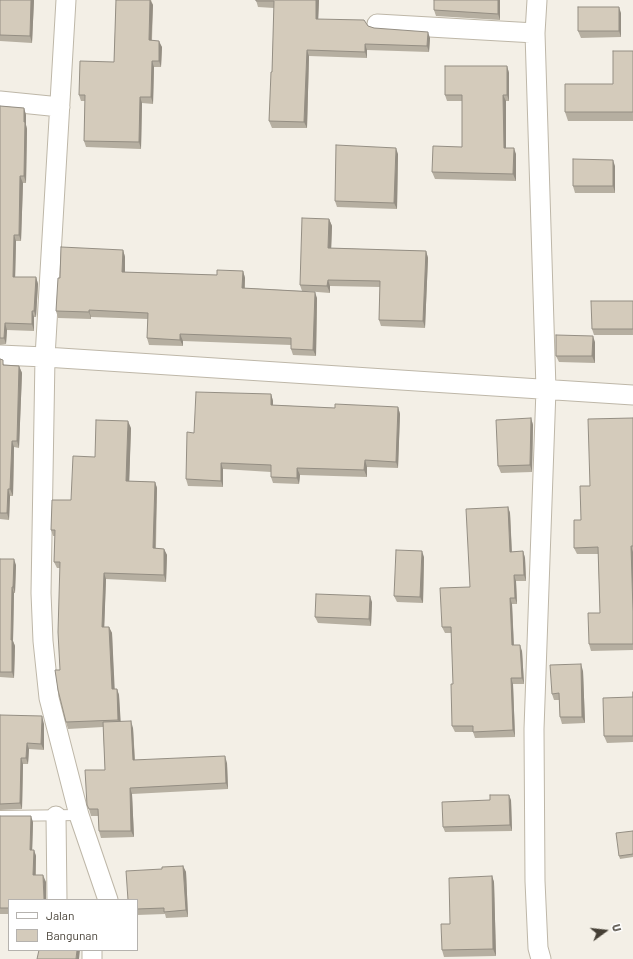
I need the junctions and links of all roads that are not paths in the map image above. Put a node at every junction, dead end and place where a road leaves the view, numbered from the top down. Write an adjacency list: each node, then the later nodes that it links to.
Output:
1 (66, 0): 6 (street)
2 (537, 0): 4 (street)
3 (377, 24): 4 (street)
4 (535, 33): 9 (street)
5 (0, 101): 6 (street)
6 (60, 107): 8 (street)
7 (0, 355): 8 (street)
8 (45, 356): 9 (street); 11 (street)
9 (546, 389): 10 (street); 16 (street)
10 (633, 395)
11 (79, 815): 13 (lane); 15 (street)
12 (0, 816): 13 (lane)
13 (56, 816): 14 (street)
14 (57, 899)
15 (108, 899)
16 (541, 959)

